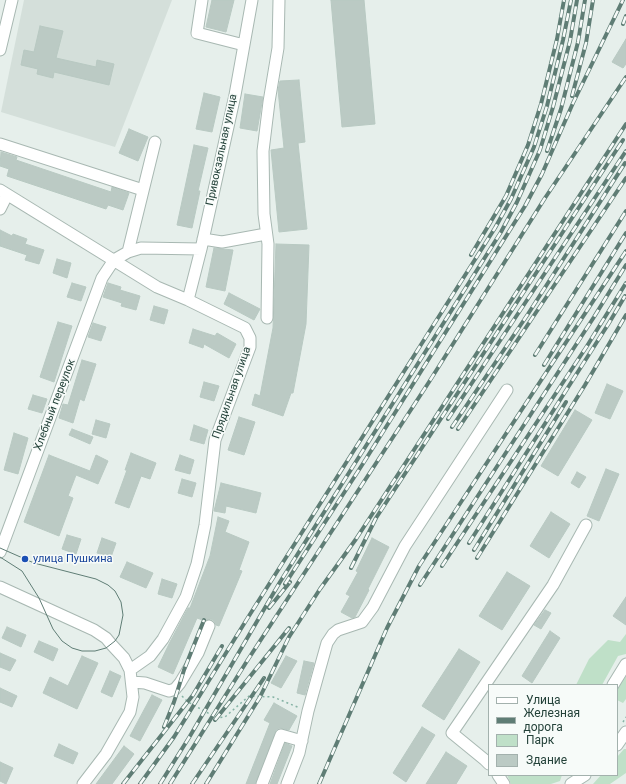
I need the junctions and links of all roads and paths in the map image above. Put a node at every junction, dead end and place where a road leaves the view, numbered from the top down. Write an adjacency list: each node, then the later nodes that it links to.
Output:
1 (12, 0): 6 (street)
2 (202, 0): 5 (street)
3 (252, 0): 5 (street, Привокзальная улица)
4 (279, 0): 12 (street)
5 (244, 45): 13 (street, Привокзальная улица)
6 (0, 50)
7 (155, 142): 9 (street)
8 (0, 144): 9 (street)
9 (143, 190): 14 (street)
10 (4, 193): 11 (street); 15 (street, Прядильная улица)
11 (0, 209)
12 (266, 234): 13 (street); 17 (street)
13 (202, 244): 14 (street); 16 (street, Привокзальная улица)
14 (128, 252): 15 (street)
15 (114, 260): 16 (street, Прядильная улица); 20 (street, Хлебный переулок)
16 (188, 300): 24 (street, Прядильная улица)
17 (267, 318)
18 (507, 390): 28 (street)
19 (586, 525): 32 (street)
20 (0, 552)
21 (0, 587): 24 (street)
22 (209, 626): 27 (street)
23 (626, 664): 26 (street)
24 (130, 670): 25 (street)
25 (132, 682): 27 (street); 34 (street)
26 (614, 684)
27 (175, 690): 28 (path)
28 (308, 711): 30 (street)
29 (626, 732): 31 (street)
30 (302, 741): 35 (street); 36 (street)
31 (618, 744)
32 (488, 763)
33 (583, 776): 37 (street)
34 (83, 784)
35 (262, 784)
36 (287, 784)
37 (571, 784)

